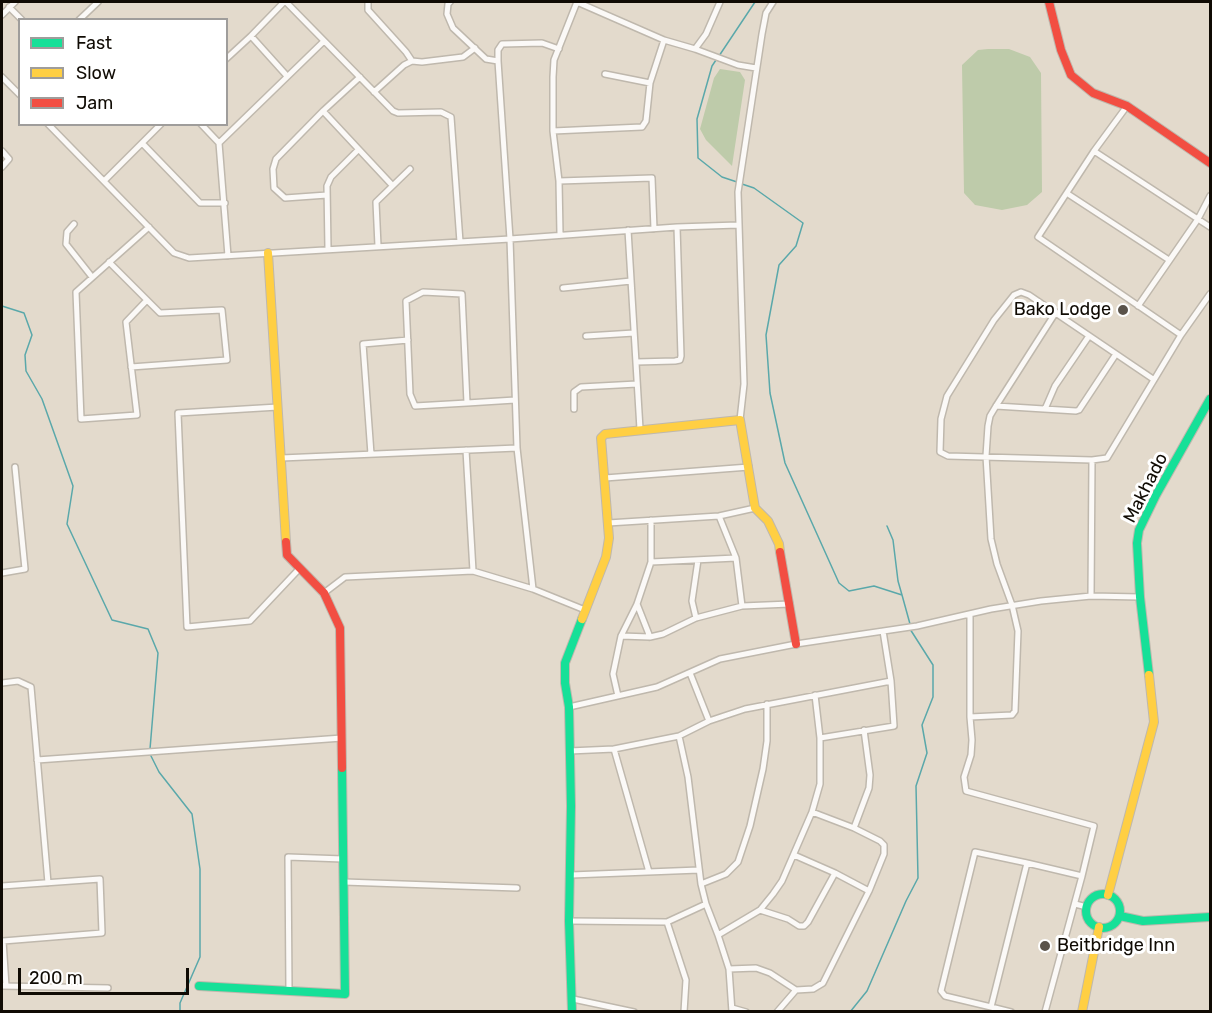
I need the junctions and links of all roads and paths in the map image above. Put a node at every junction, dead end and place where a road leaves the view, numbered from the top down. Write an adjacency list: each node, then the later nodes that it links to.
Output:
1 (15, 2): 10 (street)
2 (98, 2): 13 (street)
3 (287, 2): 14 (street); 16 (street)
4 (368, 2): 21 (street)
5 (450, 2): 17 (street)
6 (576, 2): 15 (street); 18 (street)
7 (719, 2): 19 (street)
8 (772, 2): 23 (street)
9 (1049, 2): 31 (street)
10 (9, 7): 11 (street); 12 (street)
11 (2, 15)
12 (20, 18)
13 (81, 18)
14 (251, 36): 20 (street); 26 (street)
15 (664, 40): 19 (street); 28 (street)
16 (323, 42): 26 (street); 27 (street)
17 (475, 48): 21 (street); 22 (street)
18 (559, 49): 22 (street); 36 (street)
19 (695, 49): 23 (street)
20 (228, 57)
21 (412, 61): 29 (street)
22 (498, 62): 61 (street)
23 (756, 68): 54 (street)
24 (605, 74): 28 (street)
25 (2, 76): 30 (street)
26 (287, 76): 38 (street)
27 (360, 77): 29 (street); 32 (street)
28 (650, 83): 36 (street)
29 (374, 92): 62 (street)
30 (18, 93)
31 (1127, 106): 41 (street); 42 (street)
32 (323, 111): 39 (street); 49 (street)
33 (50, 126): 45 (street)
34 (159, 126): 37 (street)
35 (203, 126): 38 (street)
36 (553, 131): 46 (street)
37 (142, 143): 45 (street); 51 (street)
38 (219, 143): 51 (street)
39 (358, 150): 47 (street); 49 (street)
40 (2, 151): 43 (street)
41 (1094, 151): 48 (street); 52 (street)
42 (1210, 163)
43 (2, 167)
44 (410, 169): 47 (street)
45 (104, 181): 55 (street)
46 (559, 181): 58 (street); 60 (street)
47 (392, 185): 63 (street)
48 (1068, 194): 67 (street); 74 (street)
49 (327, 195): 64 (street)
50 (1210, 196): 52 (street)
51 (225, 202): 66 (street)
52 (1198, 219): 57 (street); 67 (street)
53 (74, 224): 69 (street)
54 (738, 225): 56 (street); 93 (street)
55 (148, 227): 66 (street); 68 (street)
56 (677, 227): 58 (street); 82 (street)
57 (1210, 227)
58 (654, 229): 59 (street)
59 (628, 230): 60 (street); 70 (street)
60 (560, 234): 61 (street)
61 (510, 239): 62 (street); 87 (street)
62 (460, 242): 63 (street)
63 (378, 246): 64 (street)
64 (328, 249): 65 (street)
65 (268, 253): 66 (street); 90 (street)
66 (228, 256)
67 (1169, 260): 74 (street)
68 (109, 262): 69 (street); 73 (street)
69 (92, 277): 83 (street)
70 (631, 281): 71 (street); 76 (street)
71 (563, 288)
72 (1210, 294): 77 (street)
73 (147, 300): 83 (street); 83 (street)
74 (1138, 306): 77 (street)
75 (1056, 312): 79 (street); 89 (street); 98 (street)
76 (634, 333): 78 (street); 82 (street)
77 (1181, 335): 84 (street)
78 (586, 336)
79 (1089, 336): 81 (street); 92 (street)
80 (408, 340): 88 (street); 88 (street); 97 (street)
81 (1116, 354): 84 (street); 92 (street)
82 (636, 362): 85 (street)
83 (131, 367)
84 (1153, 379): 100 (street)
85 (637, 384): 91 (street); 94 (street)
86 (1210, 399): 117 (street, Makhado)
87 (515, 400): 88 (street); 95 (street)
88 (467, 403)
89 (996, 406): 92 (street); 98 (street)
90 (278, 407): 99 (street); 111 (street)
91 (574, 409)
92 (1045, 410)
93 (740, 420): 94 (street); 102 (street)
94 (640, 429): 103 (street)
95 (518, 448): 96 (street); 114 (street)
96 (466, 450): 97 (street); 112 (street)
97 (370, 454): 99 (street)
98 (986, 456): 100 (street); 120 (street)
99 (281, 459): 111 (street)
100 (1092, 460): 116 (street)
101 (15, 467): 113 (street)
102 (749, 468): 103 (street); 104 (street)
103 (605, 478): 107 (street)
104 (755, 508): 105 (street); 119 (street)
105 (719, 516): 106 (street); 108 (street)
106 (651, 520): 107 (street); 110 (street)
107 (608, 523): 122 (street)
108 (736, 558): 109 (street); 121 (street)
109 (698, 560): 110 (street); 124 (street)
110 (651, 562): 118 (street)
111 (300, 568): 115 (street)
112 (473, 571): 114 (street); 115 (street)
113 (2, 573)
114 (533, 589): 122 (street)
115 (324, 593): 140 (street)
116 (1091, 596): 117 (street); 120 (street)
117 (1140, 597): 161 (street, Makhado)
118 (637, 604): 126 (street); 127 (street)
119 (790, 604): 121 (street); 128 (street)
120 (1012, 605): 123 (street); 136 (street)
121 (742, 606): 124 (street)
122 (585, 610): 135 (street)
123 (970, 614): 125 (street); 136 (street)
124 (696, 618): 127 (street)
125 (883, 631): 128 (street); 130 (street)
126 (621, 636): 127 (street); 133 (street)
127 (650, 637)
128 (796, 644): 129 (street)
129 (690, 673): 133 (street); 137 (street)
130 (891, 681): 132 (street); 138 (street)
131 (2, 683): 144 (street)
132 (814, 695): 134 (street); 141 (street)
133 (618, 696): 135 (street)
134 (767, 704): 137 (street); 157 (street)
135 (569, 707): 143 (street)
136 (970, 717): 154 (street)
137 (709, 721): 139 (street)
138 (864, 730): 141 (street); 146 (street)
139 (679, 736): 142 (street); 150 (street)
140 (342, 738): 144 (street); 148 (street)
141 (820, 738): 145 (street)
142 (614, 749): 143 (street); 151 (street)
143 (569, 751): 153 (street)
144 (37, 760): 156 (street)
145 (812, 812): 146 (street); 147 (street)
146 (854, 828): 160 (street)
147 (794, 855): 152 (street); 165 (street)
148 (343, 859): 155 (street); 177 (street)
149 (1027, 863): 154 (street); 179 (street); 179 (street)
150 (699, 870): 151 (street); 157 (street)
151 (649, 872): 153 (street)
152 (835, 873): 160 (street); 165 (street)
153 (571, 875): 168 (street)
154 (1082, 876): 163 (street)
155 (344, 882): 159 (street); 177 (street)
156 (48, 883): 158 (street); 173 (street)
157 (701, 884): 162 (street)
158 (2, 886)
159 (517, 888)
160 (869, 891): 176 (street)
161 (1108, 895): 164 (street); 166 (street)
162 (706, 904): 169 (street); 171 (street)
163 (1075, 904): 164 (street); 188 (street)
164 (1087, 907): 170 (street)
165 (760, 910): 171 (street)
166 (1120, 915): 167 (street); 170 (street)
167 (1210, 917)
168 (569, 921): 169 (street); 178 (street)
169 (668, 922): 184 (street)
170 (1099, 927): 189 (street)
171 (718, 936): 172 (street)
172 (729, 969): 176 (street); 181 (street)
173 (4, 986): 175 (street)
174 (199, 986): 177 (street)
175 (108, 988)
176 (796, 990): 186 (street)
177 (289, 991)
178 (573, 999): 180 (street); 182 (street)
179 (991, 1007): 187 (street)
180 (622, 1010): 183 (street)
181 (732, 1010): 185 (street)
182 (572, 1011)
183 (634, 1011)
184 (684, 1011)
185 (746, 1011)
186 (777, 1011)
187 (1011, 1011)
188 (1045, 1011)
189 (1082, 1011)

